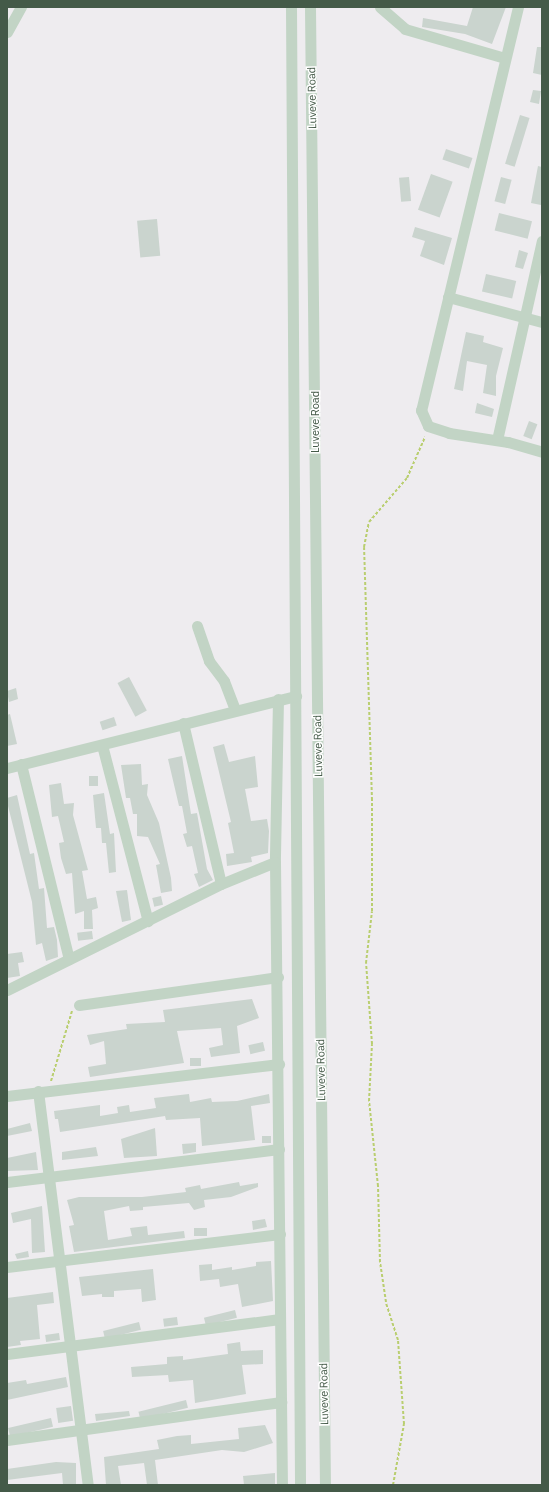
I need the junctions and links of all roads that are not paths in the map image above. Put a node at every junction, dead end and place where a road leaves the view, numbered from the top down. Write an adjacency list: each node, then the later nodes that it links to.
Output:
1 (21, 7): 6 (street)
2 (291, 7): 15 (street, Luveve Road)
3 (310, 7): 47 (street, Luveve Road)
4 (380, 7): 7 (street)
5 (518, 7): 7 (street)
6 (7, 32)
7 (505, 58): 9 (street)
8 (542, 242): 10 (street)
9 (448, 297): 10 (street); 12 (street)
10 (524, 317): 11 (street); 12 (street)
11 (542, 322)
12 (497, 440): 13 (street)
13 (542, 452)
14 (197, 626): 17 (street)
15 (296, 696): 16 (street); 46 (street, Luveve Road)
16 (278, 699): 17 (street); 22 (street)
17 (235, 710): 18 (street)
18 (183, 723): 19 (street); 23 (street)
19 (102, 745): 20 (street); 24 (street)
20 (21, 764): 21 (street); 25 (street)
21 (7, 768)
22 (275, 862): 23 (street); 26 (street)
23 (222, 884): 24 (street)
24 (148, 921): 25 (street)
25 (69, 959): 27 (street)
26 (278, 977): 28 (street); 29 (street)
27 (7, 990)
28 (79, 1005)
29 (278, 1064): 30 (street); 32 (street)
30 (43, 1091): 31 (street); 33 (street)
31 (7, 1096)
32 (279, 1149): 33 (street); 35 (street)
33 (48, 1176): 34 (street); 36 (street)
34 (7, 1182)
35 (280, 1234): 36 (street); 38 (street)
36 (59, 1260): 37 (street); 39 (street)
37 (7, 1268)
38 (280, 1319): 39 (street); 41 (street)
39 (71, 1345): 40 (street); 42 (street)
40 (7, 1354)
41 (281, 1402): 42 (street); 45 (street)
42 (81, 1431): 43 (street); 44 (street)
43 (7, 1440)
44 (88, 1485)
45 (282, 1485)
46 (300, 1485)
47 (325, 1485)

